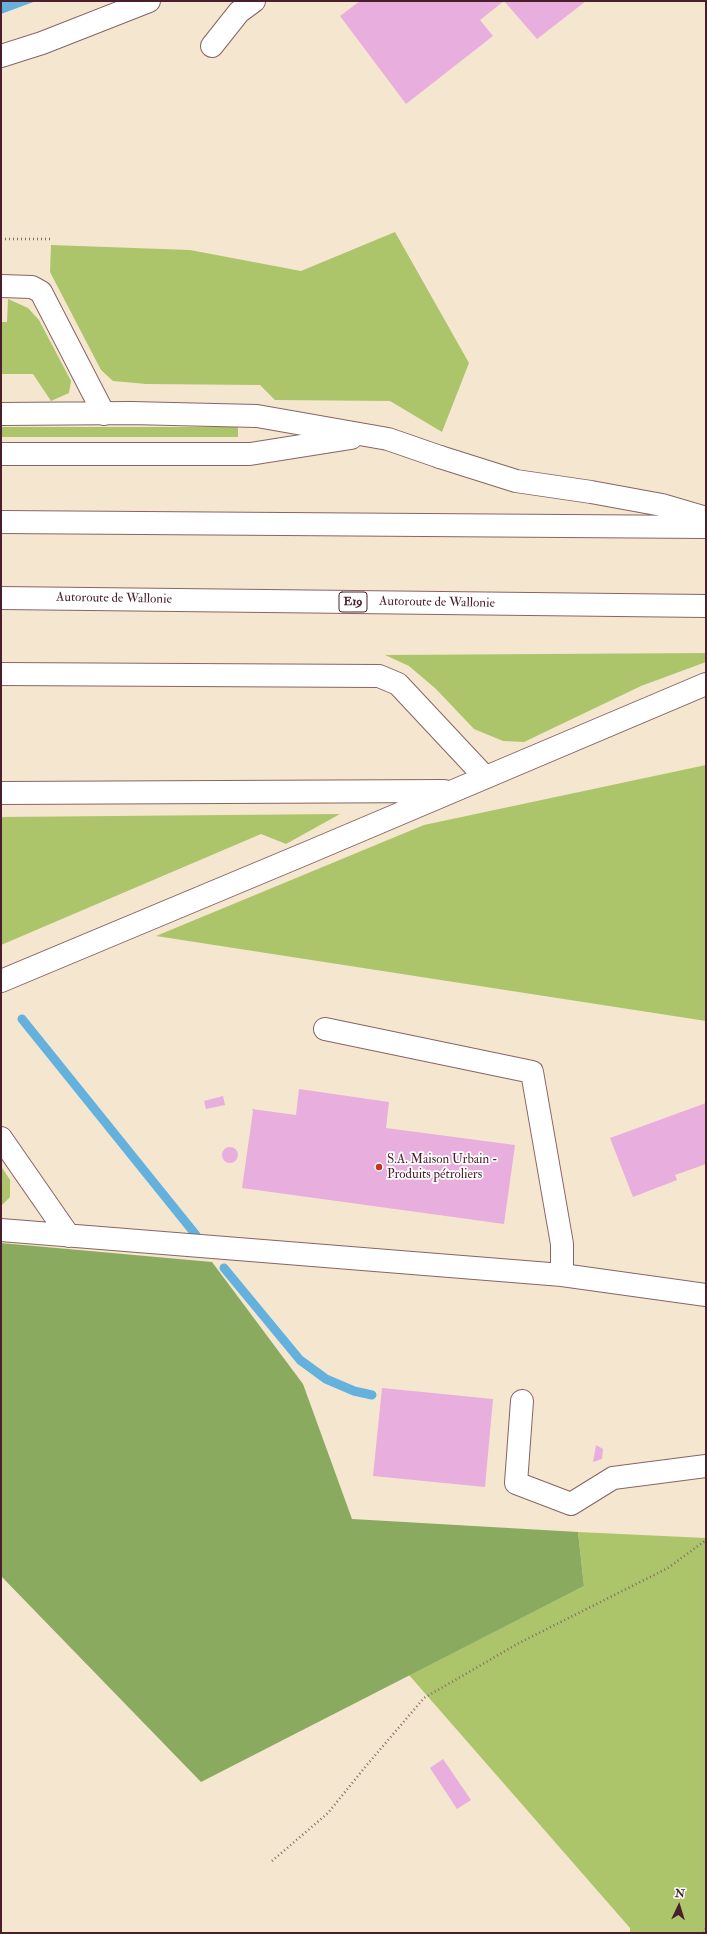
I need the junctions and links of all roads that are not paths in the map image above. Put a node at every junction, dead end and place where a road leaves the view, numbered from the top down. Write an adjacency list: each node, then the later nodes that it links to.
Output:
1 (149, 1): 4 (main road)
2 (254, 1): 3 (main road)
3 (212, 46)
4 (1, 56)
5 (1, 286): 7 (main road)
6 (1, 414): 7 (main road)
7 (104, 414): 8 (main road)
8 (368, 435): 9 (main road); 10 (main road)
9 (1, 454)
10 (706, 518)
11 (1, 522): 12 (main road)
12 (706, 527)
13 (1, 598): 14 (main road, Autoroute de Wallonie / E19)
14 (706, 606)
15 (1, 674): 17 (main road)
16 (706, 684): 17 (main road)
17 (485, 777): 18 (main road)
18 (453, 791): 19 (main road); 20 (main road)
19 (1, 793)
20 (1, 981)
21 (326, 1029): 25 (main road)
22 (1, 1138): 24 (main road)
23 (1, 1230): 24 (main road)
24 (69, 1236): 25 (main road)
25 (562, 1275): 26 (main road)
26 (706, 1295)
27 (522, 1401): 28 (main road)
28 (706, 1466)

